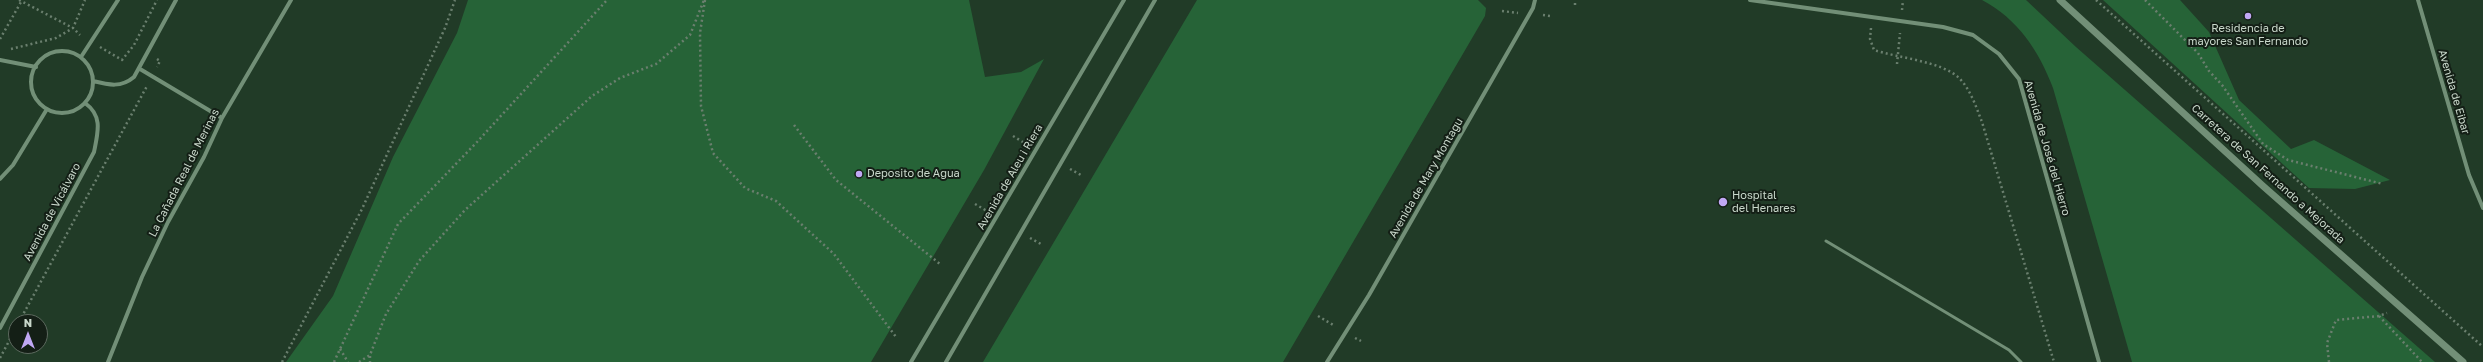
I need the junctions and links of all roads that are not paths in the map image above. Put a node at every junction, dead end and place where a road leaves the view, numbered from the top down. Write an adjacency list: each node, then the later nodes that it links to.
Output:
1 (118, 0): 10 (street)
2 (176, 0): 13 (street)
3 (291, 0): 17 (street, La Cañada Real de Merinas)
4 (1124, 0): 23 (street, Avenida de Aleu i Riera)
5 (1155, 0): 24 (street)
6 (1535, 0): 25 (street, Avenida de Mary Montagu)
7 (1750, 0): 27 (street, Avenida de José del Hierro)
8 (2060, 0): 28 (street, Carretera de San Fernando a Mejorada)
9 (2418, 0): 19 (street, Avenida de Eibar)
10 (81, 57): 12 (street); 14 (street)
11 (2, 61): 12 (street)
12 (36, 67): 16 (street)
13 (140, 69): 14 (street); 17 (street)
14 (93, 81): 15 (street)
15 (85, 104): 16 (street); 21 (street, Avenida de Vicálvaro)
16 (47, 109): 18 (street)
17 (222, 118): 22 (street, La Cañada Real de Merinas)
18 (0, 179)
19 (2483, 208)
20 (1826, 241): 26 (lane)
21 (0, 328)
22 (108, 362)
23 (911, 362)
24 (946, 362)
25 (1327, 362)
26 (2021, 362)
27 (2099, 362)
28 (2463, 362)

